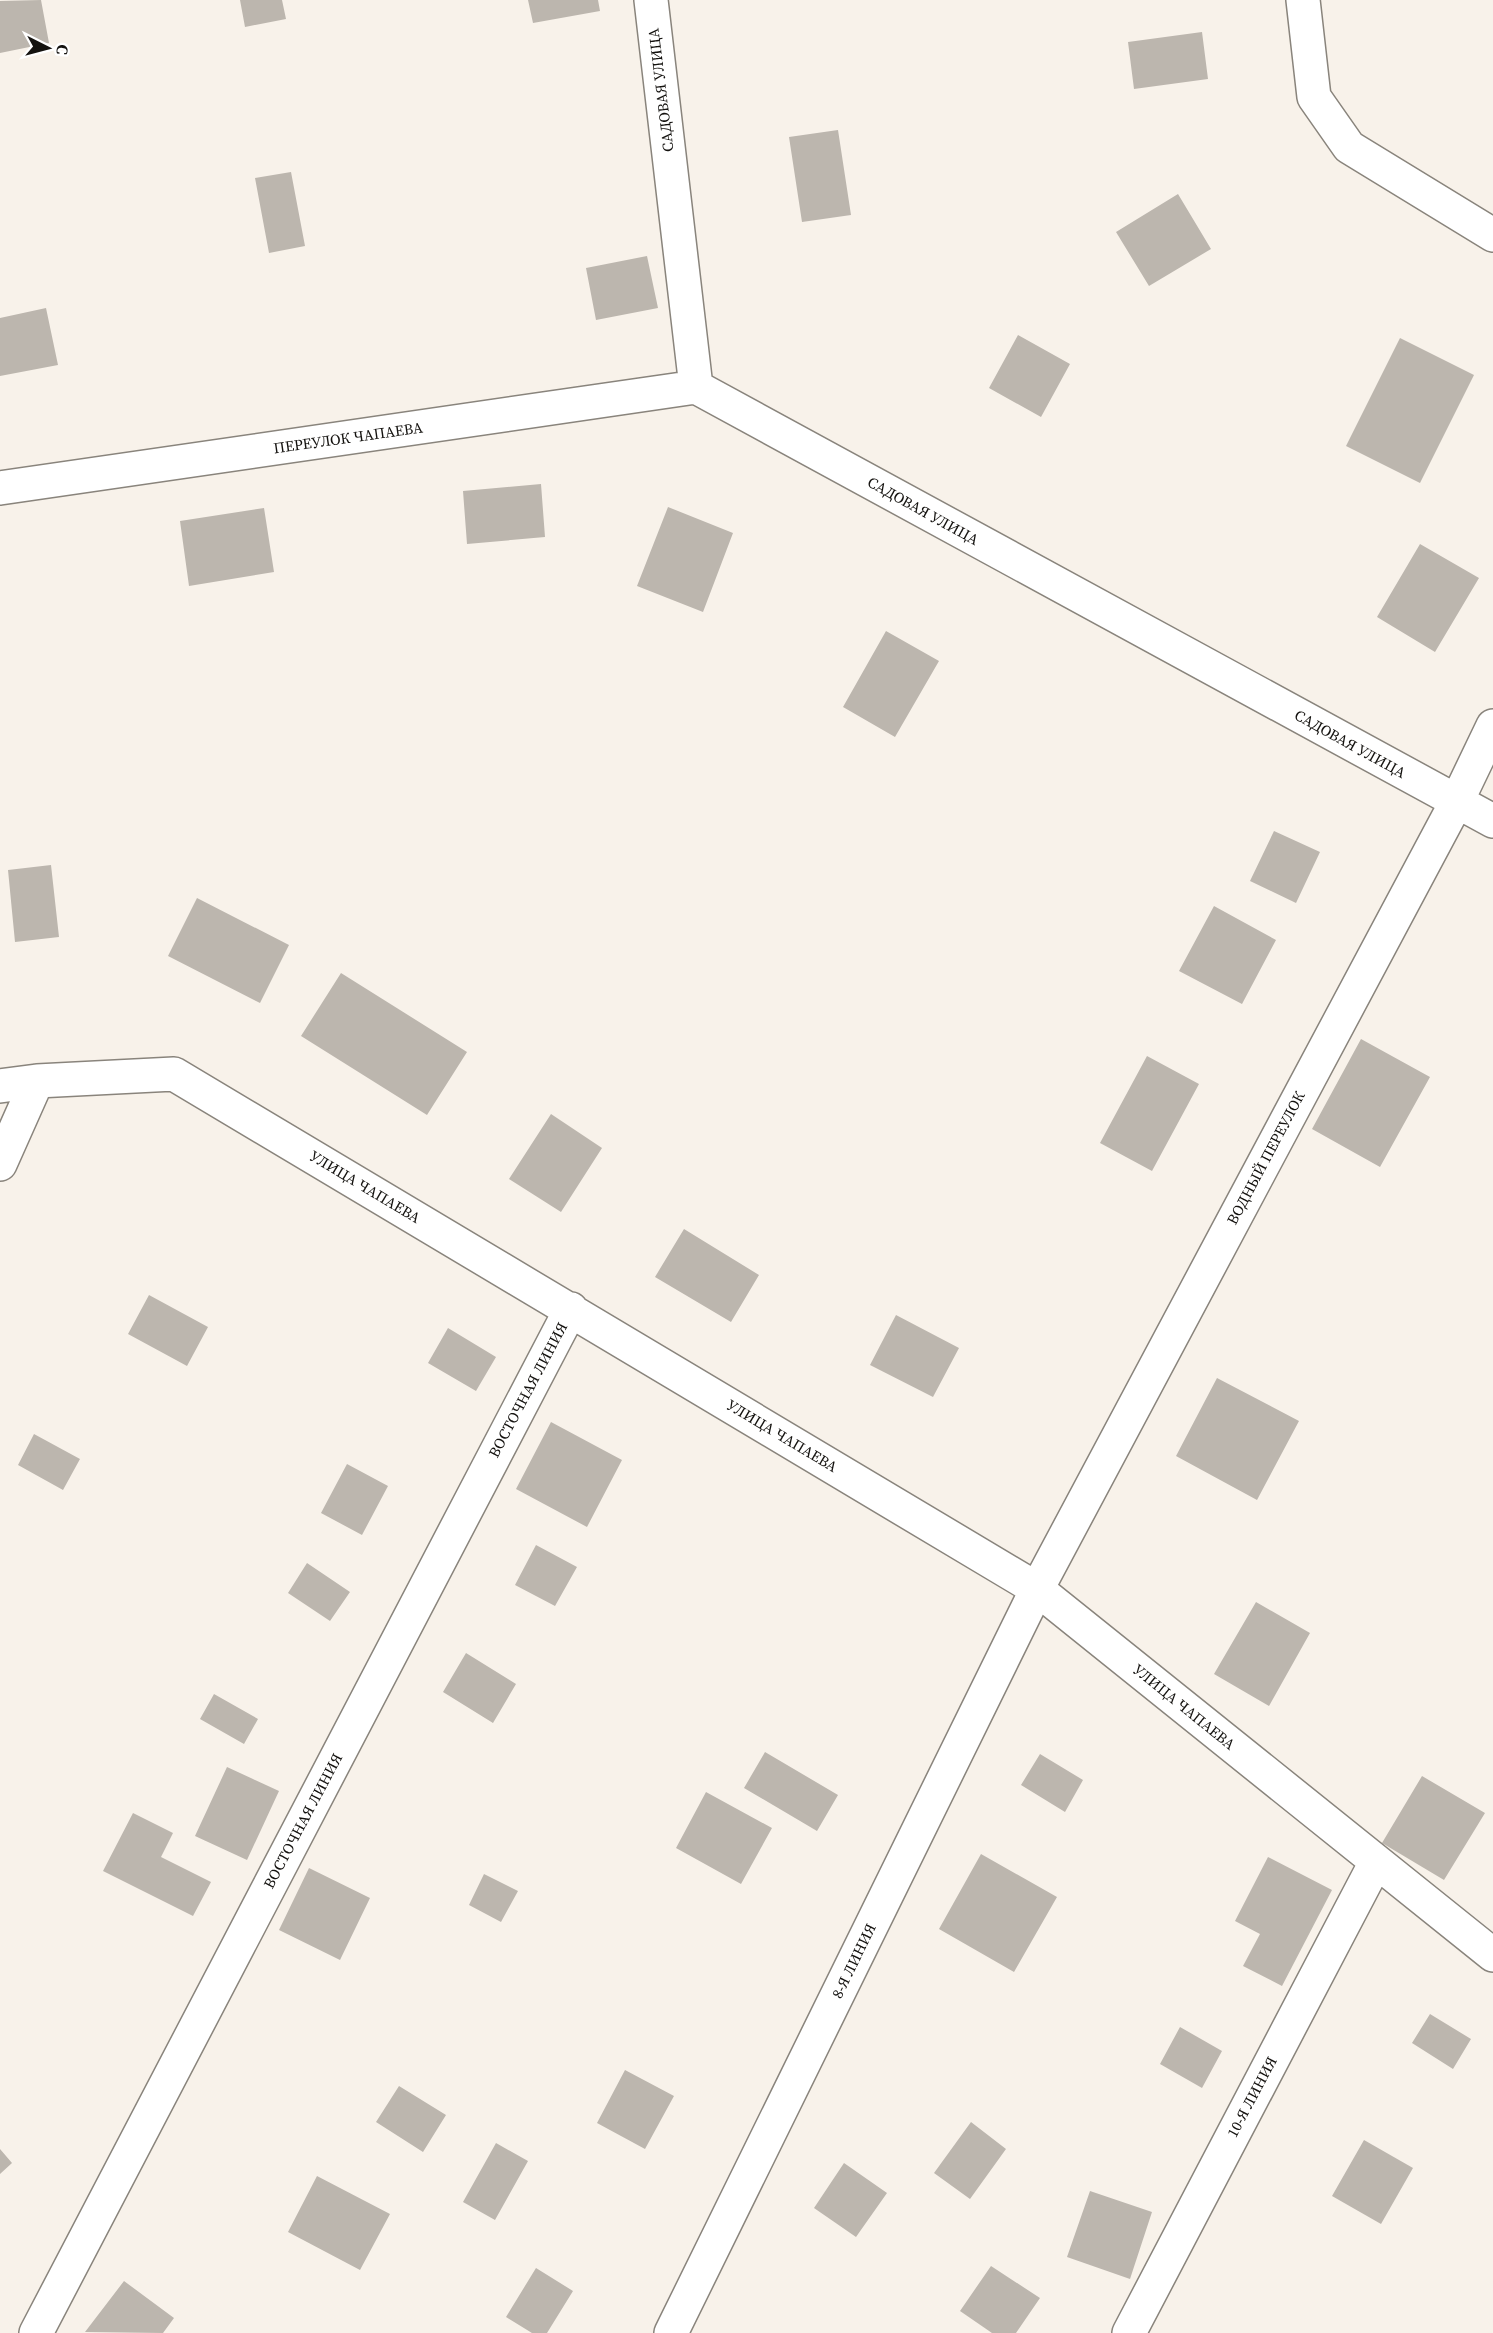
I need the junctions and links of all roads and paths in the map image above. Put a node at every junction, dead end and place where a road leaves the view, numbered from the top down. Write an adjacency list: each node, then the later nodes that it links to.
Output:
1 (651, 0): 4 (street, САДОВАЯ УЛИЦА)
2 (1303, 0): 3 (street)
3 (1493, 235)
4 (696, 387): 5 (street, ПЕРЕУЛОК ЧАПАЕВА); 7 (street, САДОВАЯ УЛИЦА)
5 (0, 488)
6 (1493, 726): 7 (street, ВОДНЫЙ ПЕРЕУЛОК)
7 (1456, 801): 8 (street, САДОВАЯ УЛИЦА); 13 (street, ВОДНЫЙ ПЕРЕУЛОК)
8 (1493, 821)
9 (37, 1082): 10 (street, УЛИЦА ЧАПАЕВА); 11 (street); 12 (street, УЛИЦА ЧАПАЕВА)
10 (0, 1086)
11 (0, 1164)
12 (571, 1309): 13 (street, УЛИЦА ЧАПАЕВА); 16 (street, ВОСТОЧНАЯ ЛИНИЯ)
13 (1037, 1589): 14 (street, УЛИЦА ЧАПАЕВА); 17 (street, 8-Я ЛИНИЯ)
14 (1376, 1862): 15 (street, УЛИЦА ЧАПАЕВА); 18 (street, 10-Я ЛИНИЯ)
15 (1493, 1955)
16 (36, 2333)
17 (671, 2333)
18 (1129, 2333)

